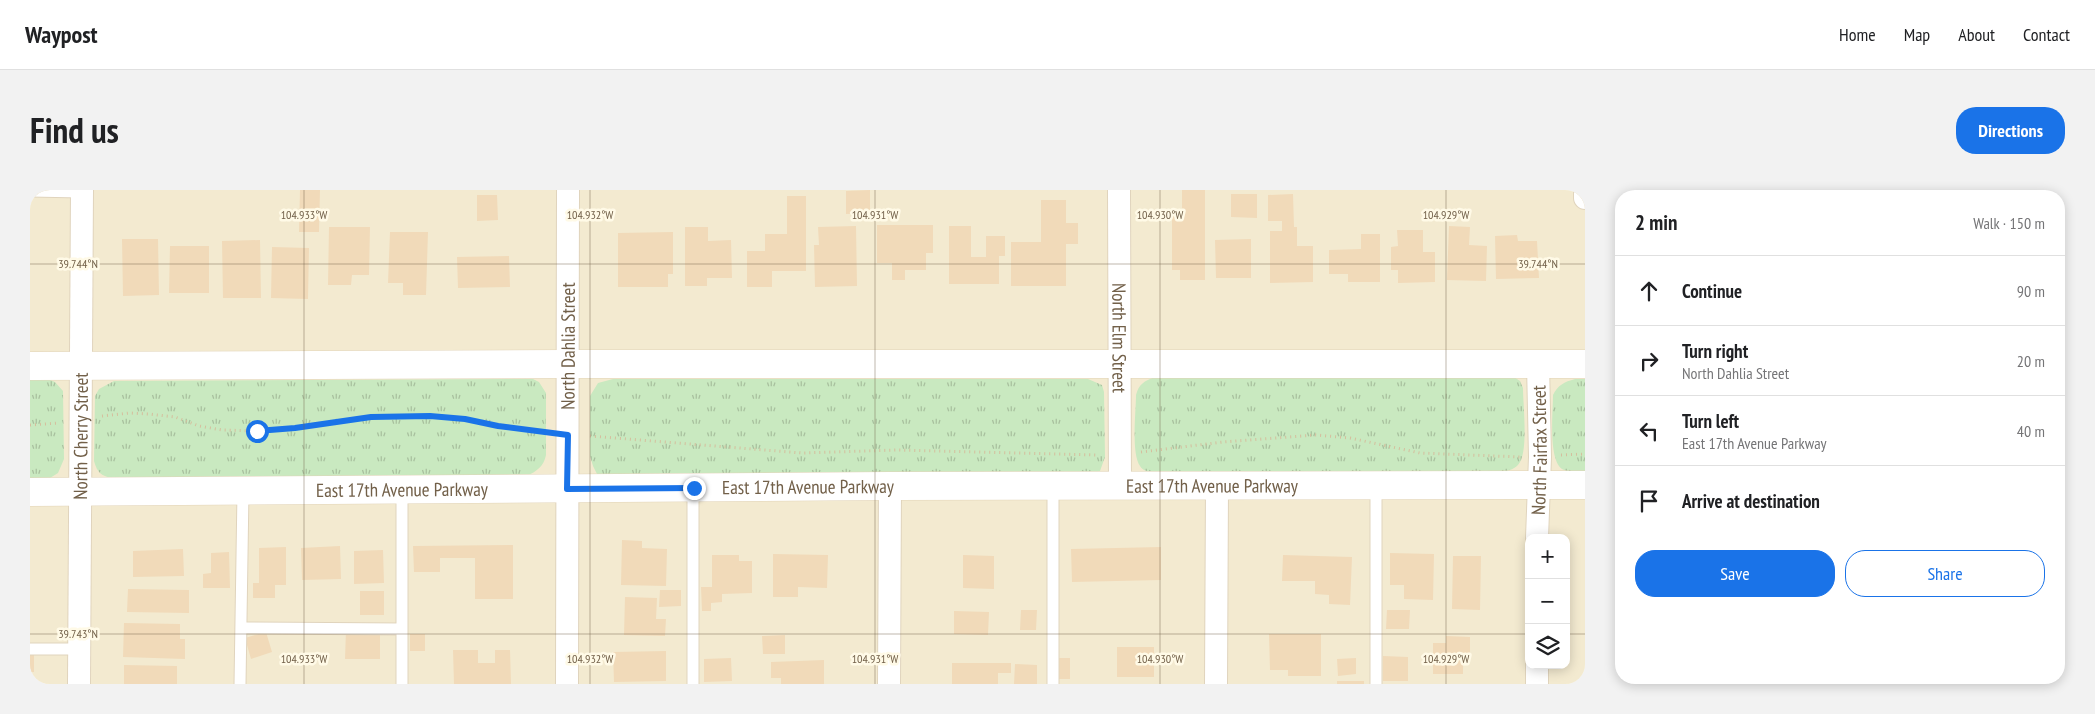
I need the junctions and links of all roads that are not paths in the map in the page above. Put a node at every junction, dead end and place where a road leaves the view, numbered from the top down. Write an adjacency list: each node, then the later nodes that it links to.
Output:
1 (568, 190): 7 (street, North Dahlia Street)
2 (1119, 190): 10 (street, North Elm Street)
3 (1585, 190): 6 (street)
4 (82, 191): 5 (lane); 12 (street, North Cherry Street)
5 (30, 192)
6 (1585, 198)
7 (568, 364): 10 (main road); 12 (main road); 21 (street, North Dahlia Street)
8 (1538, 364): 9 (main road); 10 (main road); 13 (street, North Fairfax Street)
9 (1585, 364)
10 (1120, 365): 17 (street, North Elm Street)
11 (30, 366): 12 (main road)
12 (82, 366): 25 (street, North Cherry Street)
13 (1538, 485): 14 (main road, East 17th Avenue Parkway); 18 (main road, East 17th Avenue Parkway); 26 (street, North Fairfax Street)
14 (1585, 485)
15 (890, 486): 16 (main road, East 17th Avenue Parkway); 20 (main road, East 17th Avenue Parkway); 37 (street)
16 (1052, 486): 17 (main road, East 17th Avenue Parkway); 38 (lane)
17 (1120, 486): 19 (main road, East 17th Avenue Parkway)
18 (1376, 486): 19 (main road, East 17th Avenue Parkway); 40 (lane)
19 (1217, 487): 39 (street)
20 (694, 488): 21 (main road, East 17th Avenue Parkway); 36 (lane)
21 (567, 489): 22 (main road, East 17th Avenue Parkway); 35 (street, North Dahlia Street)
22 (402, 490): 23 (main road, East 17th Avenue Parkway); 28 (lane)
23 (243, 491): 25 (main road, East 17th Avenue Parkway); 27 (lane)
24 (30, 492): 25 (main road, East 17th Avenue Parkway)
25 (81, 492): 30 (street, North Cherry Street)
26 (1537, 534)
27 (241, 628): 28 (lane); 33 (lane)
28 (402, 629): 34 (lane)
29 (30, 648): 30 (lane)
30 (79, 648): 32 (street, North Cherry Street)
31 (1537, 669): 41 (street)
32 (79, 684)
33 (240, 684)
34 (402, 684)
35 (567, 684)
36 (694, 684)
37 (889, 684)
38 (1053, 684)
39 (1216, 684)
40 (1376, 684)
41 (1537, 684)

